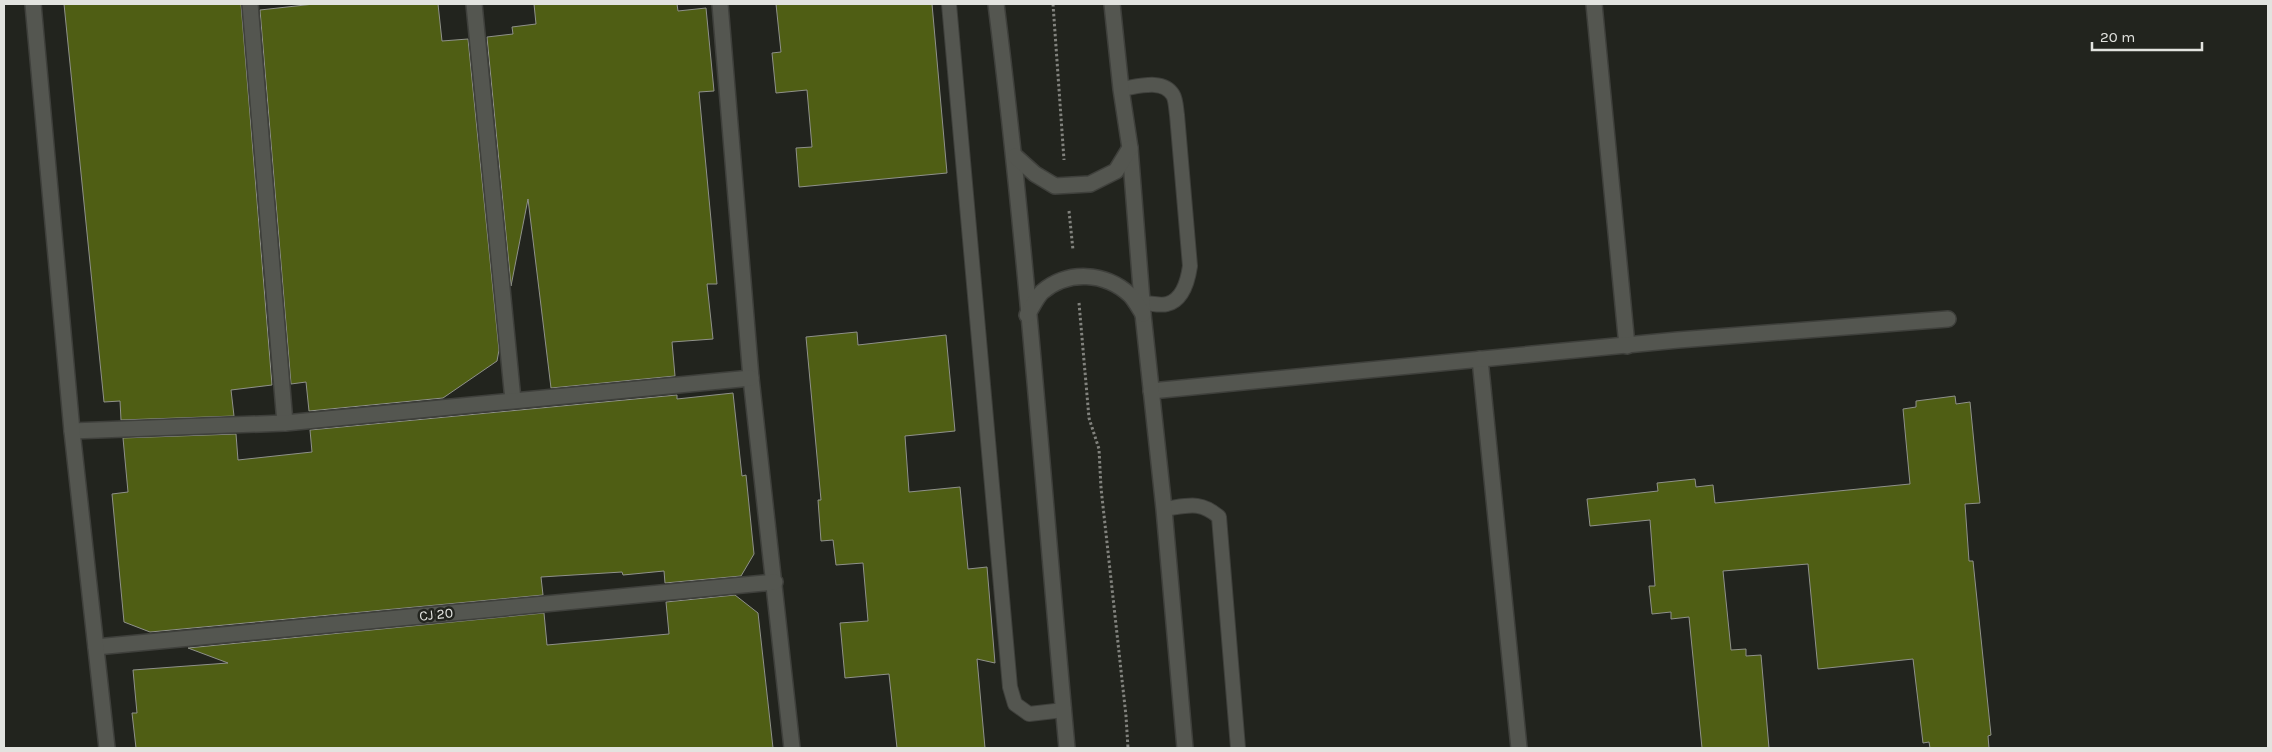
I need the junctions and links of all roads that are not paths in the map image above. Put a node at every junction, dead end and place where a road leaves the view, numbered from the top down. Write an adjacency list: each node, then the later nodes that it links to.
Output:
1 (32, 4): 21 (street)
2 (250, 4): 20 (street)
3 (474, 4): 19 (street)
4 (720, 4): 17 (street)
5 (948, 4): 25 (lane)
6 (996, 4): 11 (street)
7 (1112, 4): 9 (street)
8 (1594, 4): 15 (street)
9 (1121, 89): 10 (street); 12 (lane)
10 (1130, 148): 11 (street); 12 (street)
11 (1015, 156): 13 (street)
12 (1143, 309): 13 (street); 18 (street)
13 (1027, 315): 25 (street)
14 (1948, 319): 15 (street)
15 (1627, 346): 16 (street)
16 (1480, 359): 18 (street); 31 (street)
17 (751, 378): 19 (street); 23 (street)
18 (1151, 391): 22 (street)
19 (513, 400): 20 (street)
20 (286, 423): 21 (street)
21 (72, 431): 24 (street)
22 (1164, 509): 29 (street); 30 (lane)
23 (775, 582): 24 (street, CJ 20); 27 (street)
24 (96, 647): 26 (street)
25 (1064, 710): 28 (street)
26 (108, 748)
27 (792, 748)
28 (1067, 748)
29 (1184, 748)
30 (1238, 748)
31 (1520, 748)

